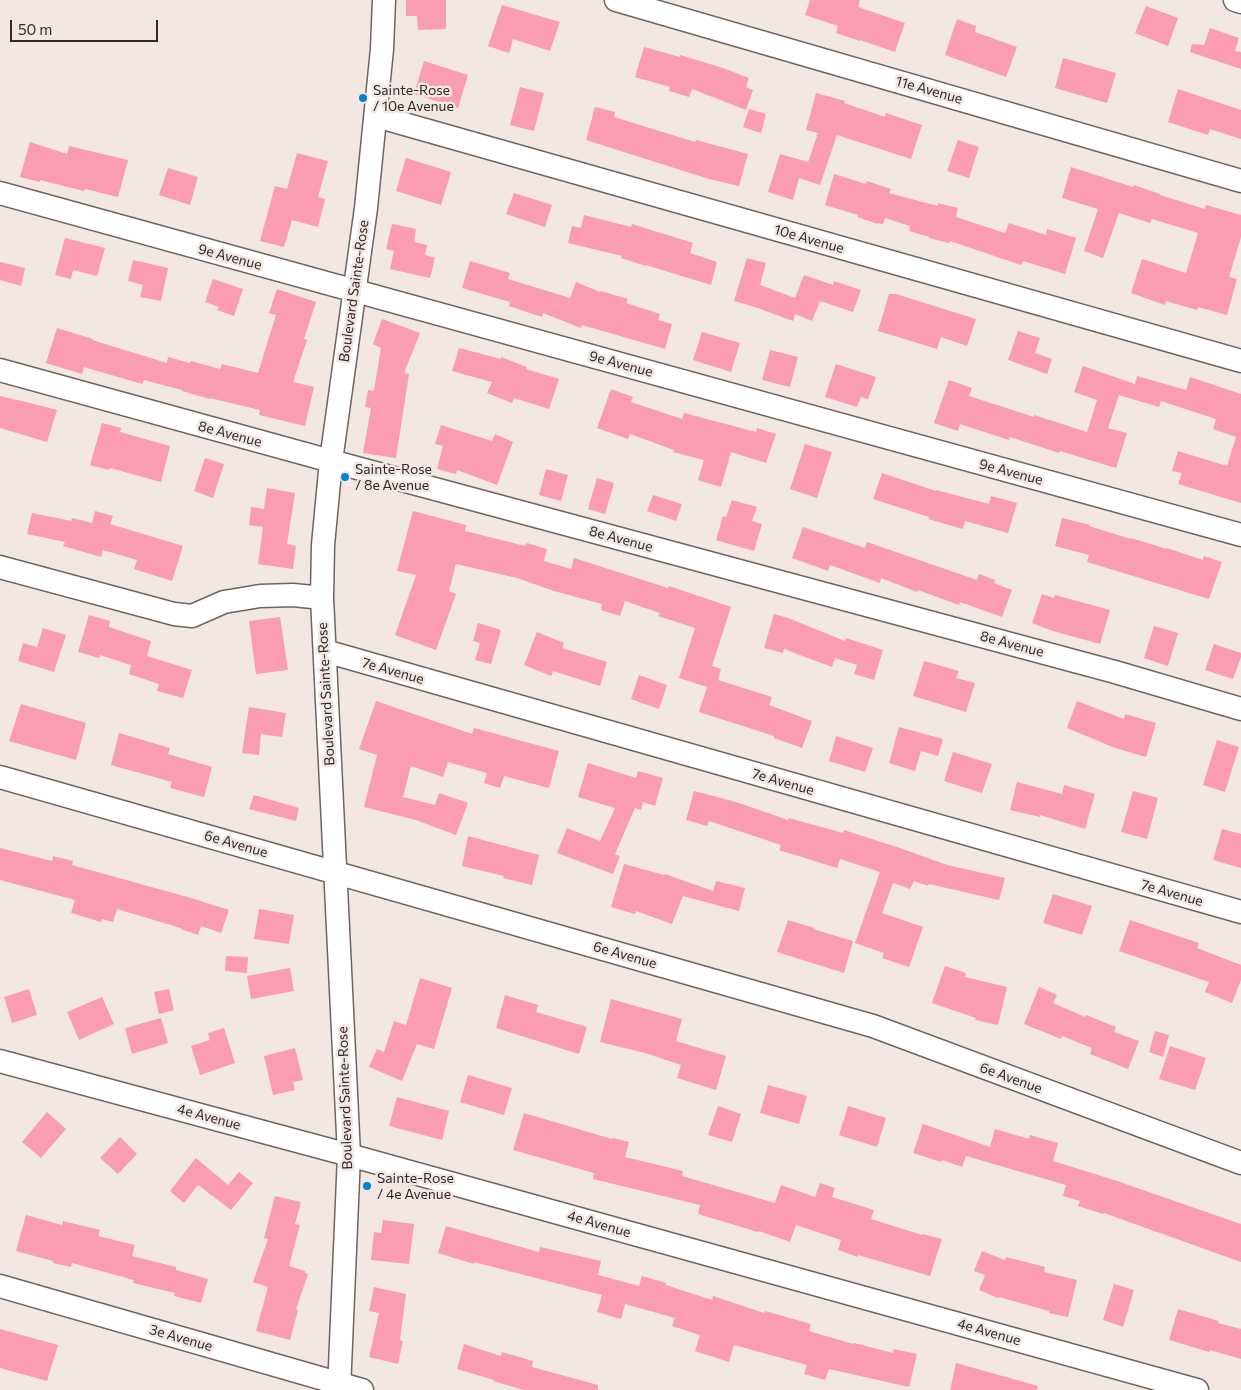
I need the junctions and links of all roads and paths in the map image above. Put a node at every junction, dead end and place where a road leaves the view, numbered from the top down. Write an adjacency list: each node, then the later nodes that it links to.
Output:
1 (384, 0): 5 (street, Boulevard Sainte-Rose)
2 (616, 0): 6 (street, 11e Avenue)
3 (1235, 0): 4 (street)
4 (1241, 2)
5 (376, 116): 8 (street, Boulevard Sainte-Rose); 9 (street, 10e Avenue)
6 (1241, 181)
7 (0, 194): 8 (street, 9e Avenue)
8 (354, 290): 11 (street, Boulevard Sainte-Rose); 12 (street, 9e Avenue)
9 (1241, 361)
10 (0, 370): 11 (street, 8e Avenue)
11 (330, 461): 14 (street, Boulevard Sainte-Rose); 16 (street, 8e Avenue)
12 (1241, 535)
13 (0, 567): 14 (street)
14 (322, 598): 15 (street, Boulevard Sainte-Rose)
15 (324, 651): 18 (street, Boulevard Sainte-Rose); 19 (street, 7e Avenue)
16 (1241, 709)
17 (0, 777): 18 (street, 6e Avenue)
18 (334, 872): 21 (street, Boulevard Sainte-Rose); 22 (street, 6e Avenue)
19 (1241, 912)
20 (0, 1061): 21 (street, 4e Avenue)
21 (349, 1155): 24 (street, Boulevard Sainte-Rose); 26 (street, 4e Avenue)
22 (1241, 1163)
23 (0, 1286): 24 (street, 3e Avenue)
24 (339, 1387): 25 (street, 3e Avenue)
25 (362, 1390)
26 (1198, 1390)

